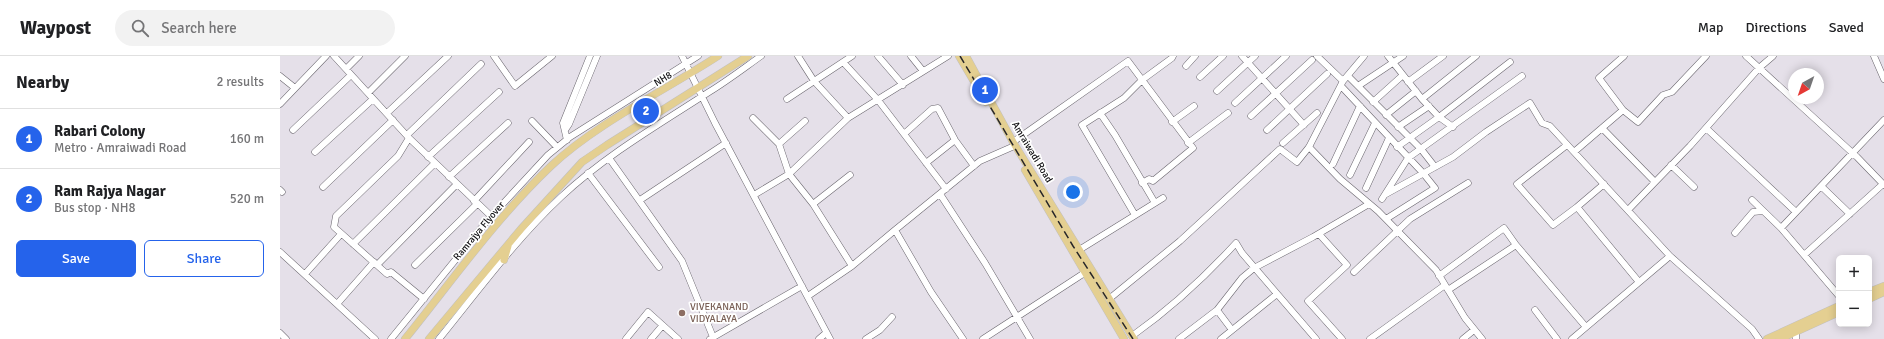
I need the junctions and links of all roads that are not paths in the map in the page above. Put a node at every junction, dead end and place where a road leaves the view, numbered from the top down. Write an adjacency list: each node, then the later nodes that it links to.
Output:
1 (326, 56): 66 (street)
2 (334, 56): 48 (street)
3 (359, 56): 48 (street)
4 (405, 56): 71 (street)
5 (448, 56): 89 (street)
6 (494, 56): 7 (street)
7 (552, 56)
8 (590, 56): 108 (street)
9 (597, 56): 108 (street)
10 (682, 56): 45 (street)
11 (698, 56): 45 (street)
12 (718, 56): 50 (main road, NH8)
13 (748, 56): 67 (main road)
14 (761, 56): 73 (street)
15 (798, 56): 61 (street)
16 (852, 56): 40 (street)
17 (878, 56): 64 (street)
18 (911, 56): 49 (street)
19 (948, 56): 49 (street)
20 (959, 56): 122 (main road)
21 (966, 56): 122 (main road, Amraiwadi Road)
22 (1173, 56): 60 (street)
23 (1195, 56): 46 (street)
24 (1223, 56): 57 (street)
25 (1242, 56): 42 (street)
26 (1255, 56): 42 (street)
27 (1286, 56): 58 (street)
28 (1328, 56): 39 (street)
29 (1364, 56): 55 (street)
30 (1388, 56): 43 (street)
31 (1403, 56): 43 (street)
32 (1442, 56): 62 (street)
33 (1476, 56): 76 (street)
34 (1624, 56): 85 (street)
35 (1706, 56): 85 (street)
36 (1746, 56): 47 (street)
37 (1773, 56): 47 (street)
38 (1874, 56): 59 (street)
39 (1317, 59): 63 (street); 72 (street)
40 (843, 62): 61 (street); 77 (street)
41 (1510, 62): 92 (street)
42 (1247, 63): 58 (street); 68 (street)
43 (1393, 63): 53 (street); 65 (street)
44 (481, 64): 111 (street)
45 (686, 64): 50 (street); 114 (street)
46 (1186, 66)
47 (1759, 68): 106 (street); 130 (street)
48 (346, 69): 52 (street)
49 (923, 71): 64 (street)
50 (690, 74): 67 (street); 120 (main road, NH8)
51 (1327, 74): 84 (street)
52 (351, 75): 71 (street); 107 (street)
53 (1403, 75): 62 (street); 78 (street)
54 (280, 76): 66 (street)
55 (1348, 76): 63 (street); 65 (street)
56 (1522, 76): 104 (street)
57 (1200, 77)
58 (1262, 78): 72 (street); 79 (street)
59 (1884, 79)
60 (1142, 80): 86 (street); 99 (street); 122 (street)
61 (814, 81): 75 (street); 94 (street)
62 (1408, 82): 69 (street)
63 (1342, 83): 82 (street); 124 (street)
64 (903, 85): 77 (street)
65 (1358, 86): 78 (street)
66 (295, 88): 80 (street)
67 (697, 89): 73 (street); 180 (main road)
68 (1217, 91)
69 (1416, 91): 76 (street); 90 (street)
70 (498, 92): 131 (street)
71 (368, 93): 74 (street)
72 (1276, 94): 84 (street); 91 (street)
73 (702, 97): 117 (street); 132 (street)
74 (373, 99): 89 (street); 128 (street)
75 (787, 99)
76 (1422, 99): 83 (street)
77 (878, 100): 94 (street); 110 (street)
78 (1373, 102): 90 (street)
79 (1234, 103)
80 (280, 104)
81 (1194, 106): 99 (street)
82 (1360, 106): 101 (street); 136 (street)
83 (1429, 106): 92 (street); 103 (street)
84 (1289, 109): 102 (street); 109 (street)
85 (1623, 110): 105 (street)
86 (1100, 113): 147 (street); 170 (street)
87 (1228, 113): 118 (street)
88 (1317, 113): 102 (street)
89 (387, 114): 95 (street)
90 (1386, 115): 103 (street)
91 (1251, 116)
92 (1439, 117): 104 (street); 113 (street)
93 (753, 118): 121 (street)
94 (848, 118): 142 (street)
95 (393, 120): 111 (street); 153 (street)
96 (1884, 120): 130 (street)
97 (532, 121): 126 (street)
98 (805, 121): 121 (street)
99 (1172, 122): 118 (street)
100 (508, 123): 145 (street)
101 (1376, 123): 112 (street); 144 (street)
102 (1304, 125): 119 (street)
103 (1398, 127): 113 (street)
104 (1453, 127): 127 (street)
105 (1602, 128): 129 (street); 146 (street)
106 (1706, 128): 137 (street); 169 (street)
107 (293, 130)
108 (565, 130): 114 (street)
109 (1267, 130)
110 (904, 134): 115 (street); 135 (street)
111 (408, 137): 131 (street); 178 (street)
112 (1389, 138): 125 (street); 155 (street)
113 (1409, 139): 125 (street); 127 (street)
114 (567, 140): 120 (street); 126 (street)
115 (955, 140): 135 (street); 138 (street)
116 (528, 142): 162 (street)
117 (726, 143): 158 (street); 160 (street)
118 (1188, 143): 147 (street)
119 (1283, 143)
120 (578, 144): 228 (main road, Ramrajya Flyover)
121 (779, 144): 142 (street)
122 (1013, 144): 138 (street); 183 (main road, Amraiwadi Road); 193 (main road)
123 (1567, 145): 129 (street); 139 (street); 166 (street)
124 (1309, 147): 165 (street); 208 (street)
125 (1397, 147): 133 (street)
126 (556, 148): 172 (street)
127 (1421, 149): 133 (street); 139 (street)
128 (315, 152)
129 (1574, 152): 150 (street)
130 (1852, 153): 151 (street); 152 (street)
131 (428, 157): 134 (street)
132 (609, 158): 140 (street); 160 (street)
133 (1408, 158): 141 (street); 141 (street)
134 (435, 163): 145 (street); 181 (street)
135 (926, 163): 156 (street)
136 (1333, 164)
137 (1671, 165): 146 (street); 154 (street)
138 (974, 166): 156 (street)
139 (1435, 167): 141 (street)
140 (588, 173): 187 (street); 191 (street)
141 (1423, 173): 173 (street)
142 (789, 174): 158 (street); 164 (street)
143 (850, 175): 164 (street)
144 (1350, 176)
145 (449, 177): 149 (street)
146 (1655, 182): 167 (street)
147 (1142, 183): 163 (street)
148 (1468, 183): 176 (street)
149 (457, 184): 162 (street); 188 (street)
150 (1604, 184): 166 (street); 167 (street)
151 (1884, 184): 171 (street)
152 (1821, 186): 169 (street); 171 (street)
153 (323, 187)
154 (1694, 187)
155 (1366, 188)
156 (946, 189): 157 (street)
157 (940, 194): 175 (street); 215 (street)
158 (754, 195): 198 (street)
159 (1163, 198): 163 (street)
160 (640, 200): 223 (street)
161 (1752, 200): 168 (street)
162 (475, 202): 172 (street); 189 (street)
163 (1155, 203): 170 (street)
164 (813, 204): 190 (street)
165 (1369, 204): 173 (street); 179 (street)
166 (1577, 207): 197 (street)
167 (1628, 210): 186 (street)
168 (1763, 211): 174 (street); 177 (street)
169 (1796, 212): 174 (street)
170 (1135, 214): 183 (street)
171 (1850, 214): 185 (street)
172 (491, 216): 207 (street)
173 (1386, 219): 176 (street)
174 (1781, 228): 185 (street)
175 (895, 230): 190 (street); 237 (street)
176 (1397, 230): 194 (street); 196 (street)
177 (1735, 233)
178 (341, 234): 181 (street); 195 (street)
179 (1319, 234): 192 (street); 244 (street)
180 (510, 242): 187 (main road); 229 (main road)
181 (353, 244): 188 (street)
182 (1516, 245): 196 (street); 200 (street); 217 (street)
183 (1079, 250): 193 (main road, Amraiwadi Road)
184 (280, 252): 195 (street)
185 (1804, 255): 202 (street)
186 (1670, 256): 197 (street); 250 (street)
187 (504, 260): 230 (street)
188 (376, 264): 207 (street); 209 (street)
189 (414, 265)
190 (852, 266): 205 (street)
191 (658, 267)
192 (1254, 268): 204 (street); 211 (street); 224 (street)
193 (1088, 271): 208 (main road, Amraiwadi Road); 215 (street); 240 (main road)
194 (1354, 272)
195 (305, 274): 209 (street)
196 (1439, 276): 200 (street)
197 (1639, 282): 217 (street)
198 (802, 286): 205 (street); 223 (street)
199 (1884, 286): 201 (main road)
200 (1446, 288): 218 (street); 245 (street)
201 (1872, 291)
202 (1836, 292)
203 (1884, 292): 206 (main road)
204 (1277, 294): 222 (street); 243 (street)
205 (808, 296): 220 (street)
206 (1872, 298)
207 (424, 299): 227 (street)
208 (1109, 299): 224 (main road, Amraiwadi Road)
209 (337, 304): 226 (street)
210 (1836, 308): 221 (main road)
211 (1217, 310): 222 (street); 241 (street)
212 (1535, 310): 248 (street)
213 (1836, 313): 221 (main road)
214 (892, 317): 236 (street)
215 (1016, 318): 238 (street); 239 (street)
216 (662, 326): 231 (street); 232 (street); 233 (street)
217 (1586, 327): 249 (street)
218 (1474, 330): 246 (street); 247 (street)
219 (280, 333): 225 (street)
220 (826, 333): 234 (street); 235 (street)
221 (1795, 333): 251 (main road); 252 (main road)
222 (1230, 334): 242 (street)
223 (711, 338)
224 (1133, 338)
225 (286, 339)
226 (375, 339)
227 (391, 339)
228 (405, 339)
229 (429, 339)
230 (439, 339)
231 (626, 339)
232 (651, 339)
233 (678, 339)
234 (819, 339)
235 (830, 339)
236 (866, 339)
237 (963, 339)
238 (983, 339)
239 (1030, 339)
240 (1124, 339)
241 (1179, 339)
242 (1221, 339)
243 (1316, 339)
244 (1342, 339)
245 (1370, 339)
246 (1464, 339)
247 (1482, 339)
248 (1557, 339)
249 (1572, 339)
250 (1759, 339)
251 (1767, 339)
252 (1780, 339)

